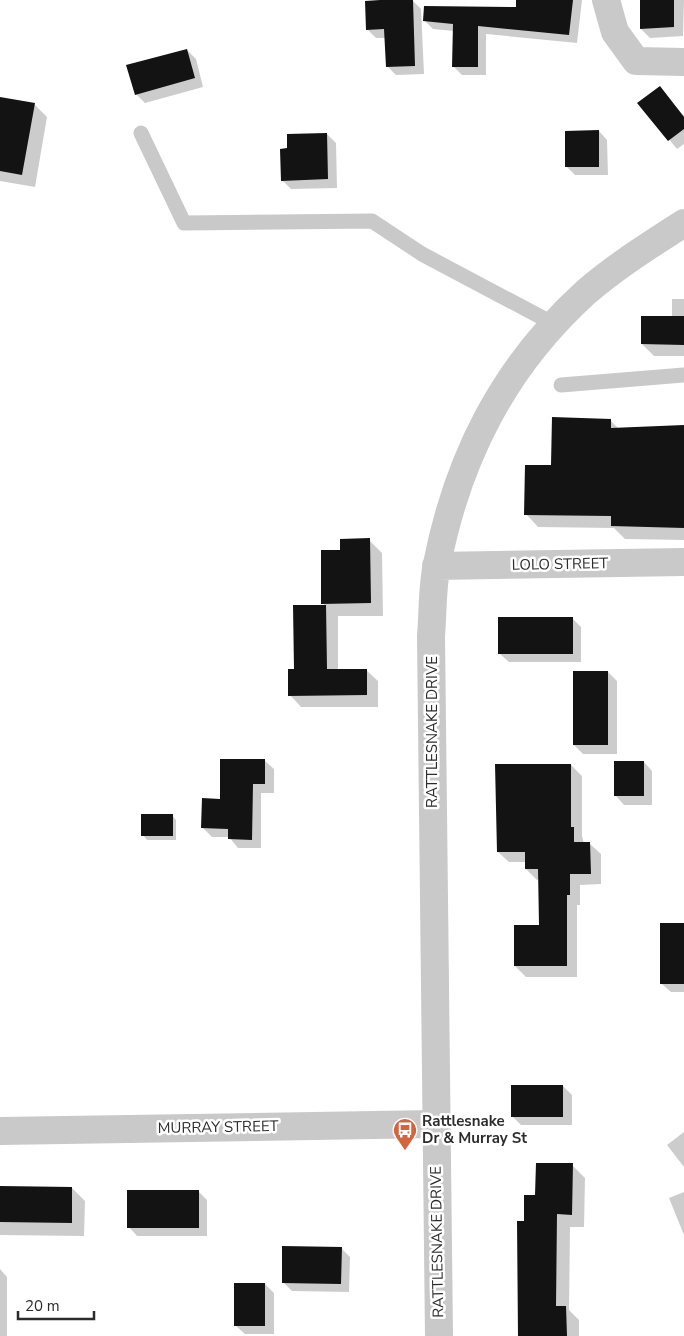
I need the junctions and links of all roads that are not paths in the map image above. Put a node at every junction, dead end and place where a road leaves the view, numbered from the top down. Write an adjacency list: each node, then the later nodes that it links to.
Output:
1 (606, 0): 2 (street)
2 (684, 62)
3 (141, 133): 5 (lane)
4 (684, 223): 5 (street, RATTLESNAKE DRIVE)
5 (554, 324): 9 (street, RATTLESNAKE DRIVE)
6 (684, 375): 7 (lane)
7 (561, 386)
8 (684, 562): 9 (street, LOLO STREET)
9 (436, 566): 10 (street, RATTLESNAKE DRIVE)
10 (435, 1124): 11 (street, MURRAY STREET); 12 (street, RATTLESNAKE DRIVE)
11 (0, 1131)
12 (439, 1336)

